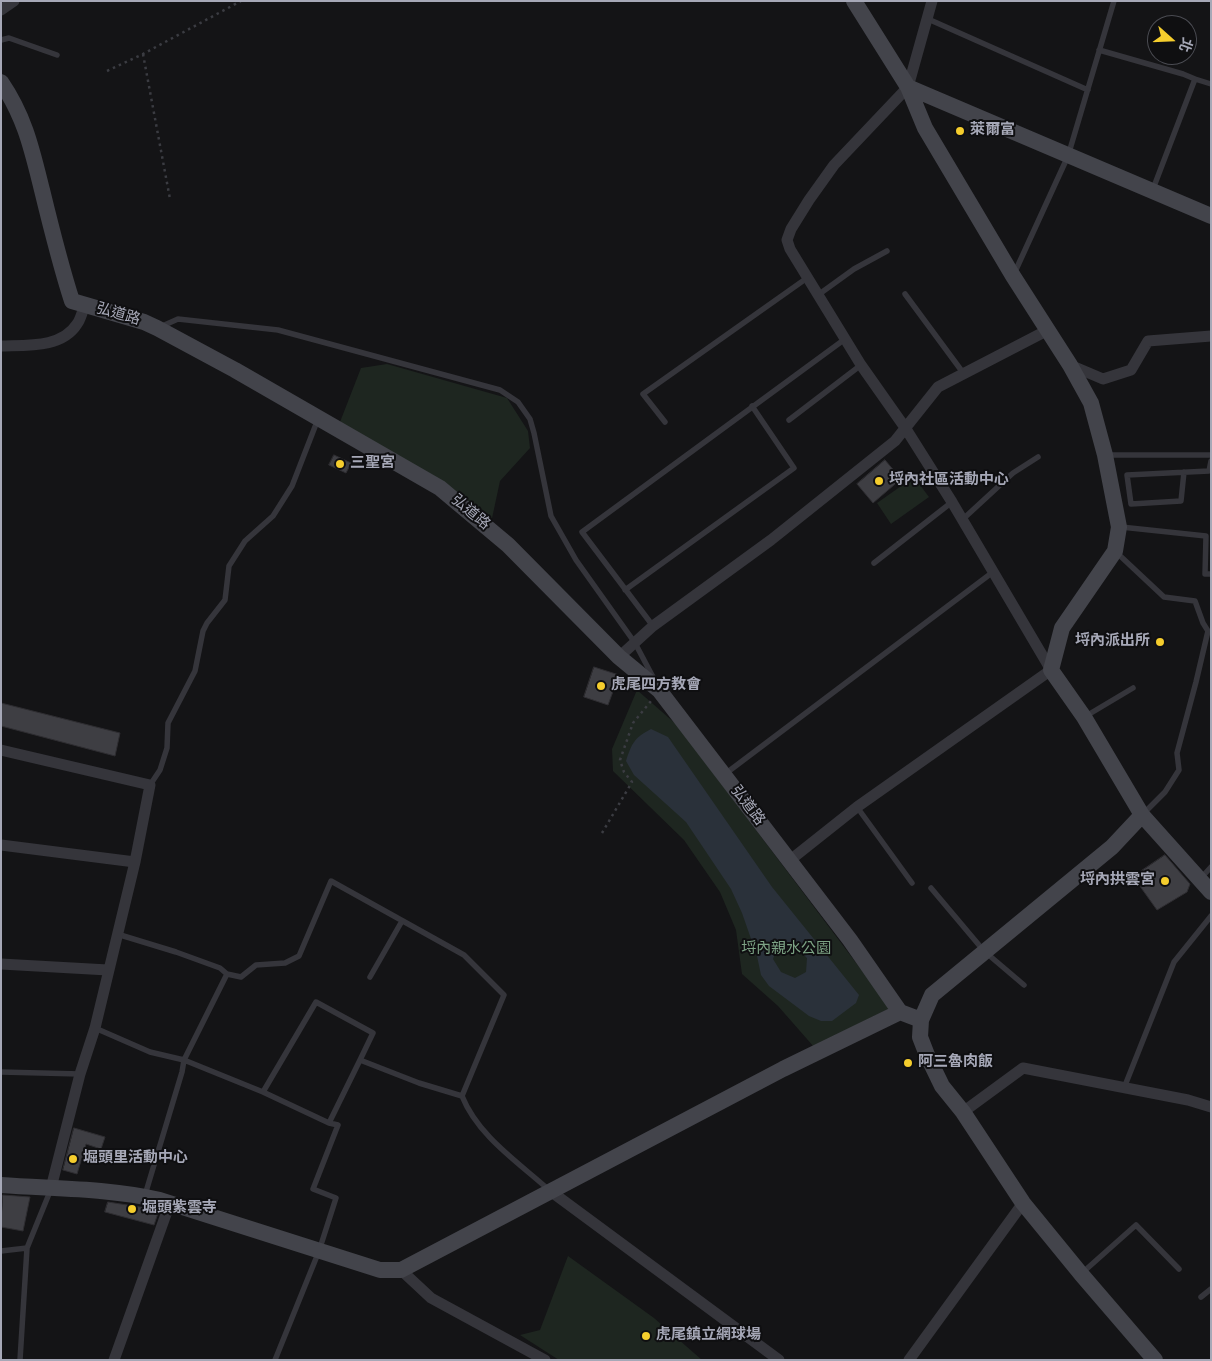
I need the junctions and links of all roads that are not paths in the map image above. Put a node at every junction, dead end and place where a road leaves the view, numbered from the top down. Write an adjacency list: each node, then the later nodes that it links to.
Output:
1 (14, 1): 5 (street)
2 (854, 1): 13 (street)
3 (932, 1): 6 (street)
4 (1114, 1): 8 (lane)
5 (1, 10)
6 (928, 19): 13 (street); 14 (lane)
7 (1, 40): 9 (lane)
8 (1099, 50): 10 (lane); 14 (lane)
9 (57, 55)
10 (1195, 79): 12 (lane); 16 (lane)
11 (1, 82): 23 (street, 弘道路)
12 (1211, 84)
13 (908, 87): 15 (street); 19 (street); 20 (street)
14 (1088, 90): 15 (lane)
15 (1068, 156): 16 (street); 19 (lane)
16 (1152, 191): 17 (street)
17 (1211, 216)
18 (887, 251): 22 (lane)
19 (1013, 276): 25 (street)
20 (807, 278): 22 (street); 35 (lane)
21 (905, 294): 31 (lane)
22 (818, 295): 27 (street)
23 (85, 306): 24 (street, 弘道路); 28 (street)
24 (157, 328): 33 (street, 弘道路); 51 (lane)
25 (1048, 330): 30 (street); 31 (street)
26 (1211, 336): 30 (street)
27 (845, 339): 29 (street); 32 (lane)
28 (1, 346)
29 (861, 365): 34 (lane); 36 (street)
30 (1070, 365): 37 (street)
31 (964, 374): 36 (street)
32 (752, 406): 49 (lane); 49 (lane)
33 (319, 418): 52 (street, 弘道路); 59 (lane)
34 (789, 420)
35 (665, 422)
36 (906, 429): 42 (street); 50 (street)
37 (1105, 455): 38 (lane); 44 (street)
38 (1211, 455)
39 (1038, 458): 43 (lane)
40 (1211, 461): 41 (lane)
41 (1184, 472): 41 (lane)
42 (952, 502): 43 (street); 46 (lane)
43 (962, 520): 47 (street)
44 (1118, 527): 45 (street); 48 (lane)
45 (1115, 550): 53 (street); 61 (lane)
46 (874, 563)
47 (993, 572): 53 (street); 58 (lane)
48 (1211, 574)
49 (625, 590): 50 (lane)
50 (653, 626): 51 (street)
51 (635, 643): 52 (street); 55 (lane)
52 (619, 657): 55 (street, 弘道路)
53 (1051, 670): 56 (street); 60 (street)
54 (1133, 688): 56 (lane)
55 (659, 690): 58 (street, 弘道路)
56 (1084, 717): 61 (street)
57 (1, 750): 59 (street)
58 (724, 775): 63 (street, 弘道路)
59 (150, 785): 64 (street)
60 (857, 806): 63 (street); 67 (lane)
61 (1142, 815): 66 (street); 73 (street)
62 (1, 845): 64 (street)
63 (789, 861): 79 (street, 弘道路)
64 (135, 862): 72 (street)
65 (1211, 867): 66 (lane)
66 (1199, 880): 69 (street)
67 (912, 883)
68 (932, 888): 73 (lane)
69 (1211, 892)
70 (1211, 916): 86 (lane)
71 (402, 921): 76 (lane); 77 (lane); 88 (lane)
72 (117, 934): 75 (street); 76 (lane)
73 (984, 951): 78 (lane); 80 (street)
74 (1, 964): 75 (street)
75 (108, 970): 81 (street)
76 (227, 974): 82 (lane)
77 (370, 977)
78 (1024, 985)
79 (900, 1012): 80 (street); 94 (street)
80 (921, 1020): 90 (street)
81 (95, 1028): 82 (lane); 85 (street)
82 (184, 1060): 87 (lane); 95 (lane)
83 (360, 1060): 87 (lane); 88 (lane); 91 (lane)
84 (1, 1072): 85 (lane)
85 (80, 1074): 93 (street)
86 (1124, 1088): 89 (street); 90 (street)
87 (263, 1092): 91 (lane)
88 (462, 1096): 94 (lane)
89 (1211, 1107)
90 (963, 1112): 97 (street)
91 (330, 1123): 100 (lane)
92 (1, 1185): 93 (street)
93 (51, 1188): 95 (street); 98 (lane)
94 (549, 1190): 102 (street); 110 (street)
95 (144, 1196): 96 (street)
96 (170, 1203): 100 (street); 107 (street)
97 (1024, 1203): 103 (street); 111 (street)
98 (26, 1248): 99 (lane); 106 (lane)
99 (1, 1251)
100 (319, 1251): 102 (street); 108 (lane)
101 (1179, 1269): 103 (lane)
102 (401, 1270): 109 (street)
103 (1081, 1274): 112 (street)
104 (1211, 1289): 105 (lane)
105 (1201, 1297)
106 (20, 1360)
107 (114, 1360)
108 (275, 1360)
109 (545, 1360)
110 (779, 1360)
111 (909, 1360)
112 (1155, 1360)

